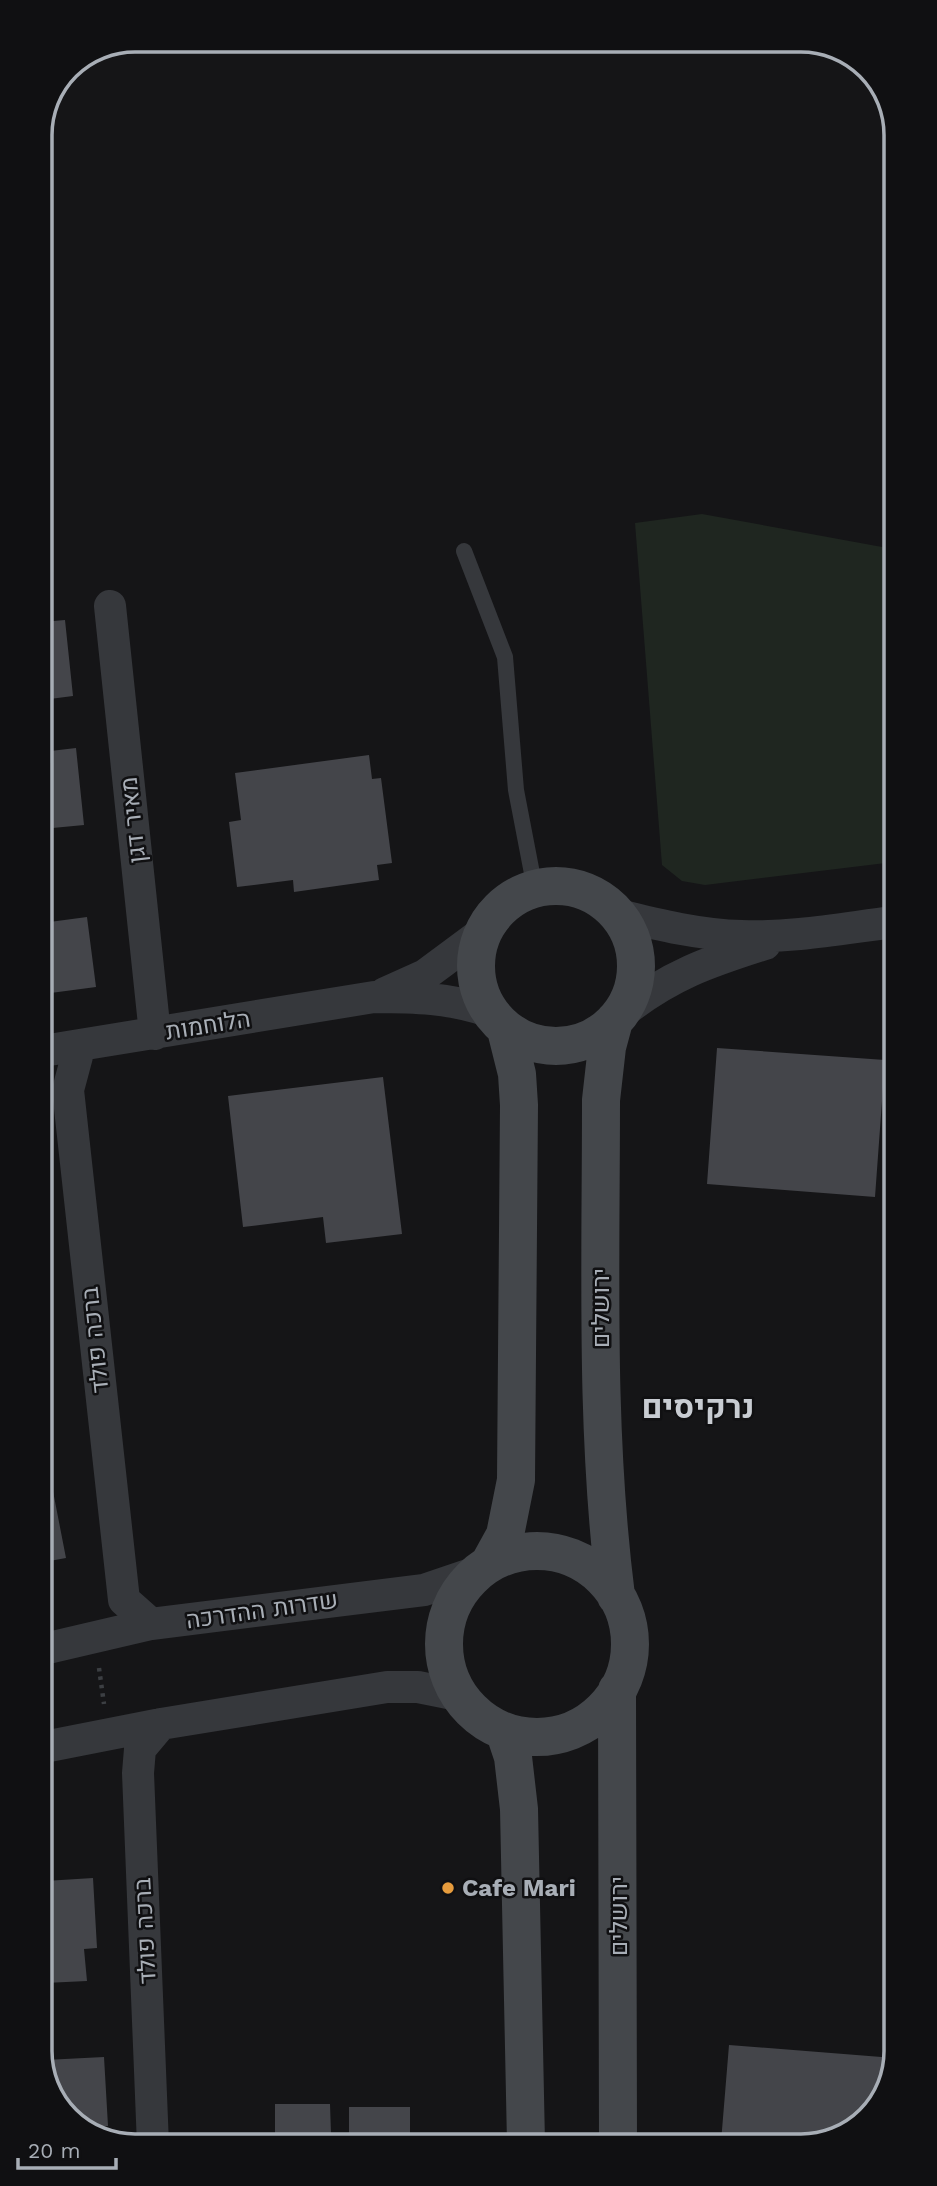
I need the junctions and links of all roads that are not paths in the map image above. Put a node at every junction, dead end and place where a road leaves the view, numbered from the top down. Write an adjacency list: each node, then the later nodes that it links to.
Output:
1 (464, 551): 3 (lane)
2 (110, 606): 11 (street, מאיר דגן)
3 (536, 889): 4 (street); 6 (street)
4 (619, 915): 7 (street); 9 (street)
5 (884, 923): 7 (street)
6 (483, 932): 8 (street, הלוחמות); 10 (street)
7 (793, 935): 9 (street)
8 (374, 997): 10 (street, הלוחמות); 11 (street, הלוחמות)
9 (618, 1017): 10 (street); 15 (street, ירושלים)
10 (497, 1020): 14 (street)
11 (155, 1034): 12 (street, הלוחמות)
12 (80, 1045): 13 (street, הלוחמות); 16 (street, ברכה פולד)
13 (53, 1049)
14 (485, 1567): 15 (street); 16 (street, שדרות ההדרכה); 19 (street)
15 (616, 1596): 18 (street)
16 (151, 1625): 17 (street, שדרות ההדרכה)
17 (52, 1647)
18 (617, 1690): 21 (street); 25 (street, ירושלים)
19 (458, 1695): 20 (street); 21 (street)
20 (161, 1724): 22 (street); 23 (street, ברכה פולד)
21 (505, 1732): 24 (street)
22 (52, 1745)
23 (153, 2133)
24 (526, 2134)
25 (618, 2134)

